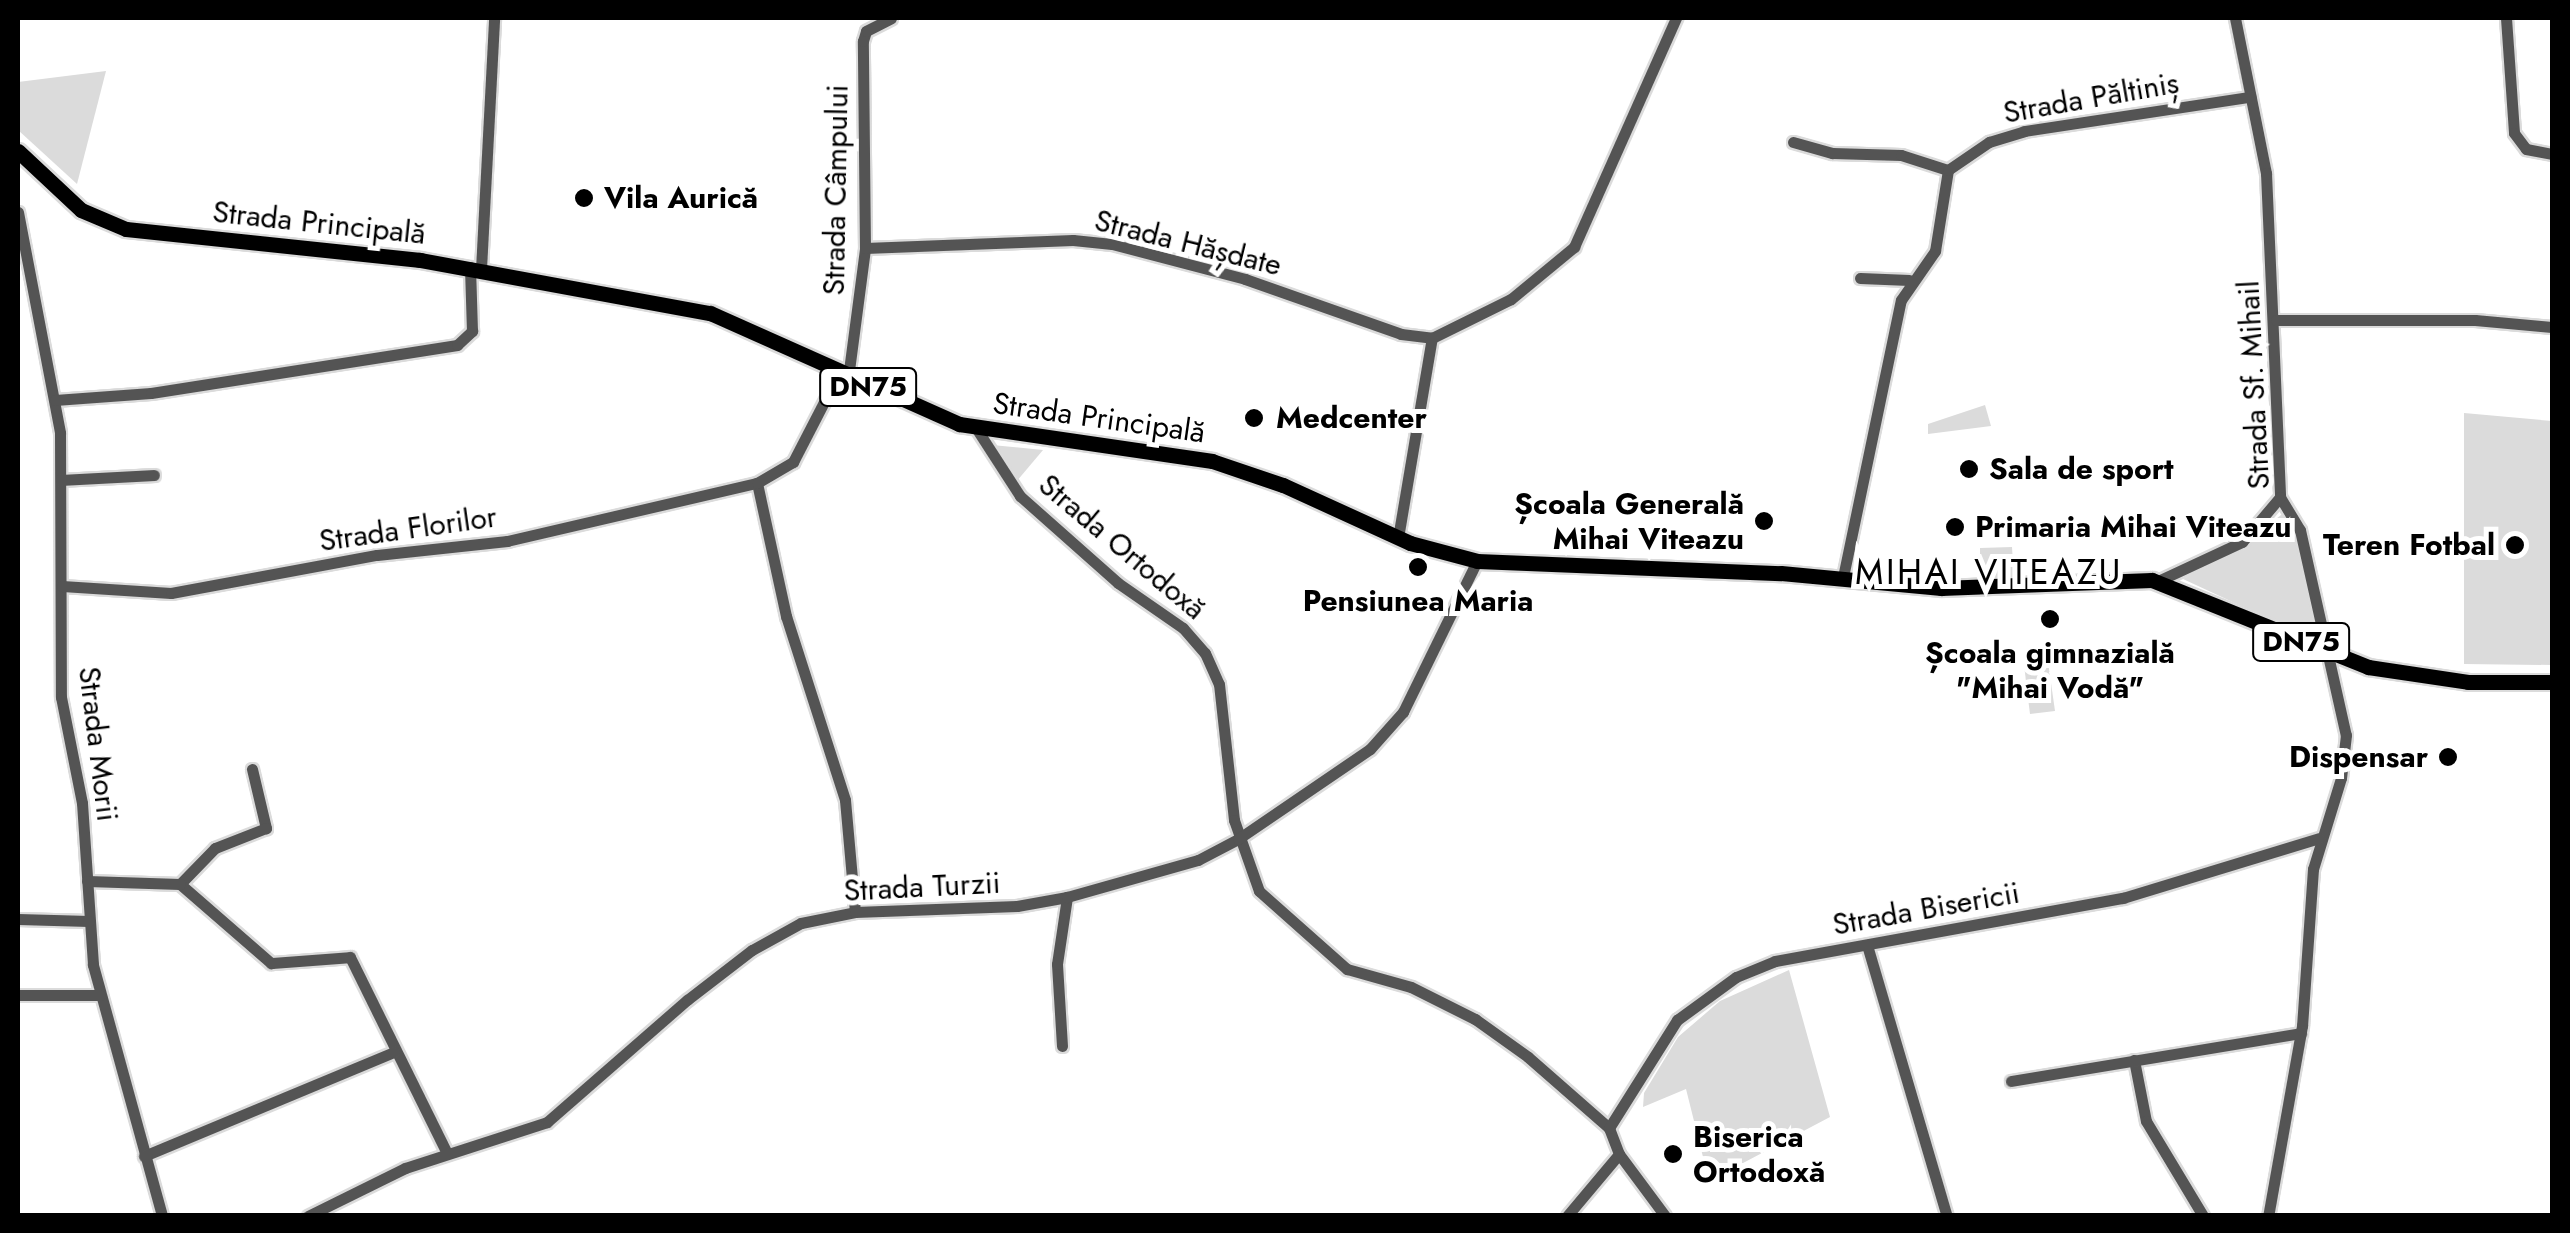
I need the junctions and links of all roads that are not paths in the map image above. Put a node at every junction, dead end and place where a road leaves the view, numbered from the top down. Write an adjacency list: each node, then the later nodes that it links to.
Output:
1 (494, 18): 13 (street)
2 (891, 18): 12 (street, Strada Câmpului)
3 (1676, 18): 18 (street)
4 (2235, 18): 6 (street, Strada Sf. Mihail)
5 (2506, 18): 9 (street)
6 (2250, 97): 10 (street, Strada Păltiniș); 16 (street, Strada Sf. Mihail)
7 (1793, 142): 10 (street)
8 (18, 151): 13 (main road, Strada Principală / DN75)
9 (2552, 154)
10 (1948, 170): 15 (street)
11 (18, 212): 20 (street, Strada Morii)
12 (865, 248): 18 (street, Strada Hășdate); 19 (street, Strada Câmpului)
13 (475, 268): 19 (main road, Strada Principală / DN75); 20 (street)
14 (1860, 278): 15 (street)
15 (1909, 280): 28 (street)
16 (2276, 320): 17 (street); 25 (street, Strada Sf. Mihail)
17 (2552, 326)
18 (1432, 338): 26 (street)
19 (843, 375): 21 (main road, Strada Principală / DN75); 24 (street, Strada Florilor)
20 (55, 400): 23 (street, Strada Morii)
21 (976, 428): 26 (main road, Strada Principală / DN75); 35 (street, Strada Ortodoxă)
22 (154, 475): 23 (street)
23 (61, 480): 30 (street, Strada Morii)
24 (757, 483): 30 (street, Strada Florilor); 39 (street)
25 (2280, 497): 29 (street); 31 (street, Strada Sf. Mihail)
26 (1398, 538): 27 (main road, Strada Principală / DN75)
27 (1477, 561): 28 (main road, Strada Principală / DN75); 35 (street, Strada Turzii)
28 (1843, 578): 29 (main road, Strada Principală / DN75)
29 (2158, 581): 31 (main road, Strada Principală / DN75)
30 (62, 586): 36 (street, Strada Morii)
31 (2327, 653): 32 (main road, Strada Principală / DN75); 34 (street, Strada Sf. Mihail)
32 (2552, 682)
33 (252, 769): 37 (street)
34 (2319, 838): 42 (street, Strada Bisericii); 45 (street, Strada Sf. Mihail)
35 (1238, 840): 38 (street, Strada Turzii); 50 (street, Strada Ortodoxă)
36 (87, 881): 37 (street); 41 (street, Strada Morii)
37 (180, 884): 47 (street)
38 (1066, 897): 39 (street, Strada Turzii); 46 (street)
39 (855, 912): 51 (street, Strada Turzii)
40 (18, 919): 41 (street)
41 (88, 921): 43 (street, Strada Morii)
42 (1868, 945): 50 (street, Strada Bisericii); 58 (street)
43 (100, 994): 44 (street); 53 (street, Strada Morii)
44 (18, 995)
45 (2301, 1033): 48 (street); 60 (street, Strada Sf. Mihail)
46 (1062, 1046)
47 (394, 1052): 51 (street); 53 (street)
48 (2134, 1060): 49 (street); 59 (street)
49 (2011, 1081)
50 (1608, 1128): 52 (street, Strada Ortodoxă)
51 (447, 1153): 55 (street, Strada Turzii)
52 (1619, 1154): 56 (street); 57 (street, Strada Ortodoxă)
53 (144, 1156): 54 (street, Strada Morii)
54 (162, 1216)
55 (308, 1216)
56 (1567, 1216)
57 (1666, 1216)
58 (1947, 1216)
59 (2203, 1216)
60 (2268, 1216)

